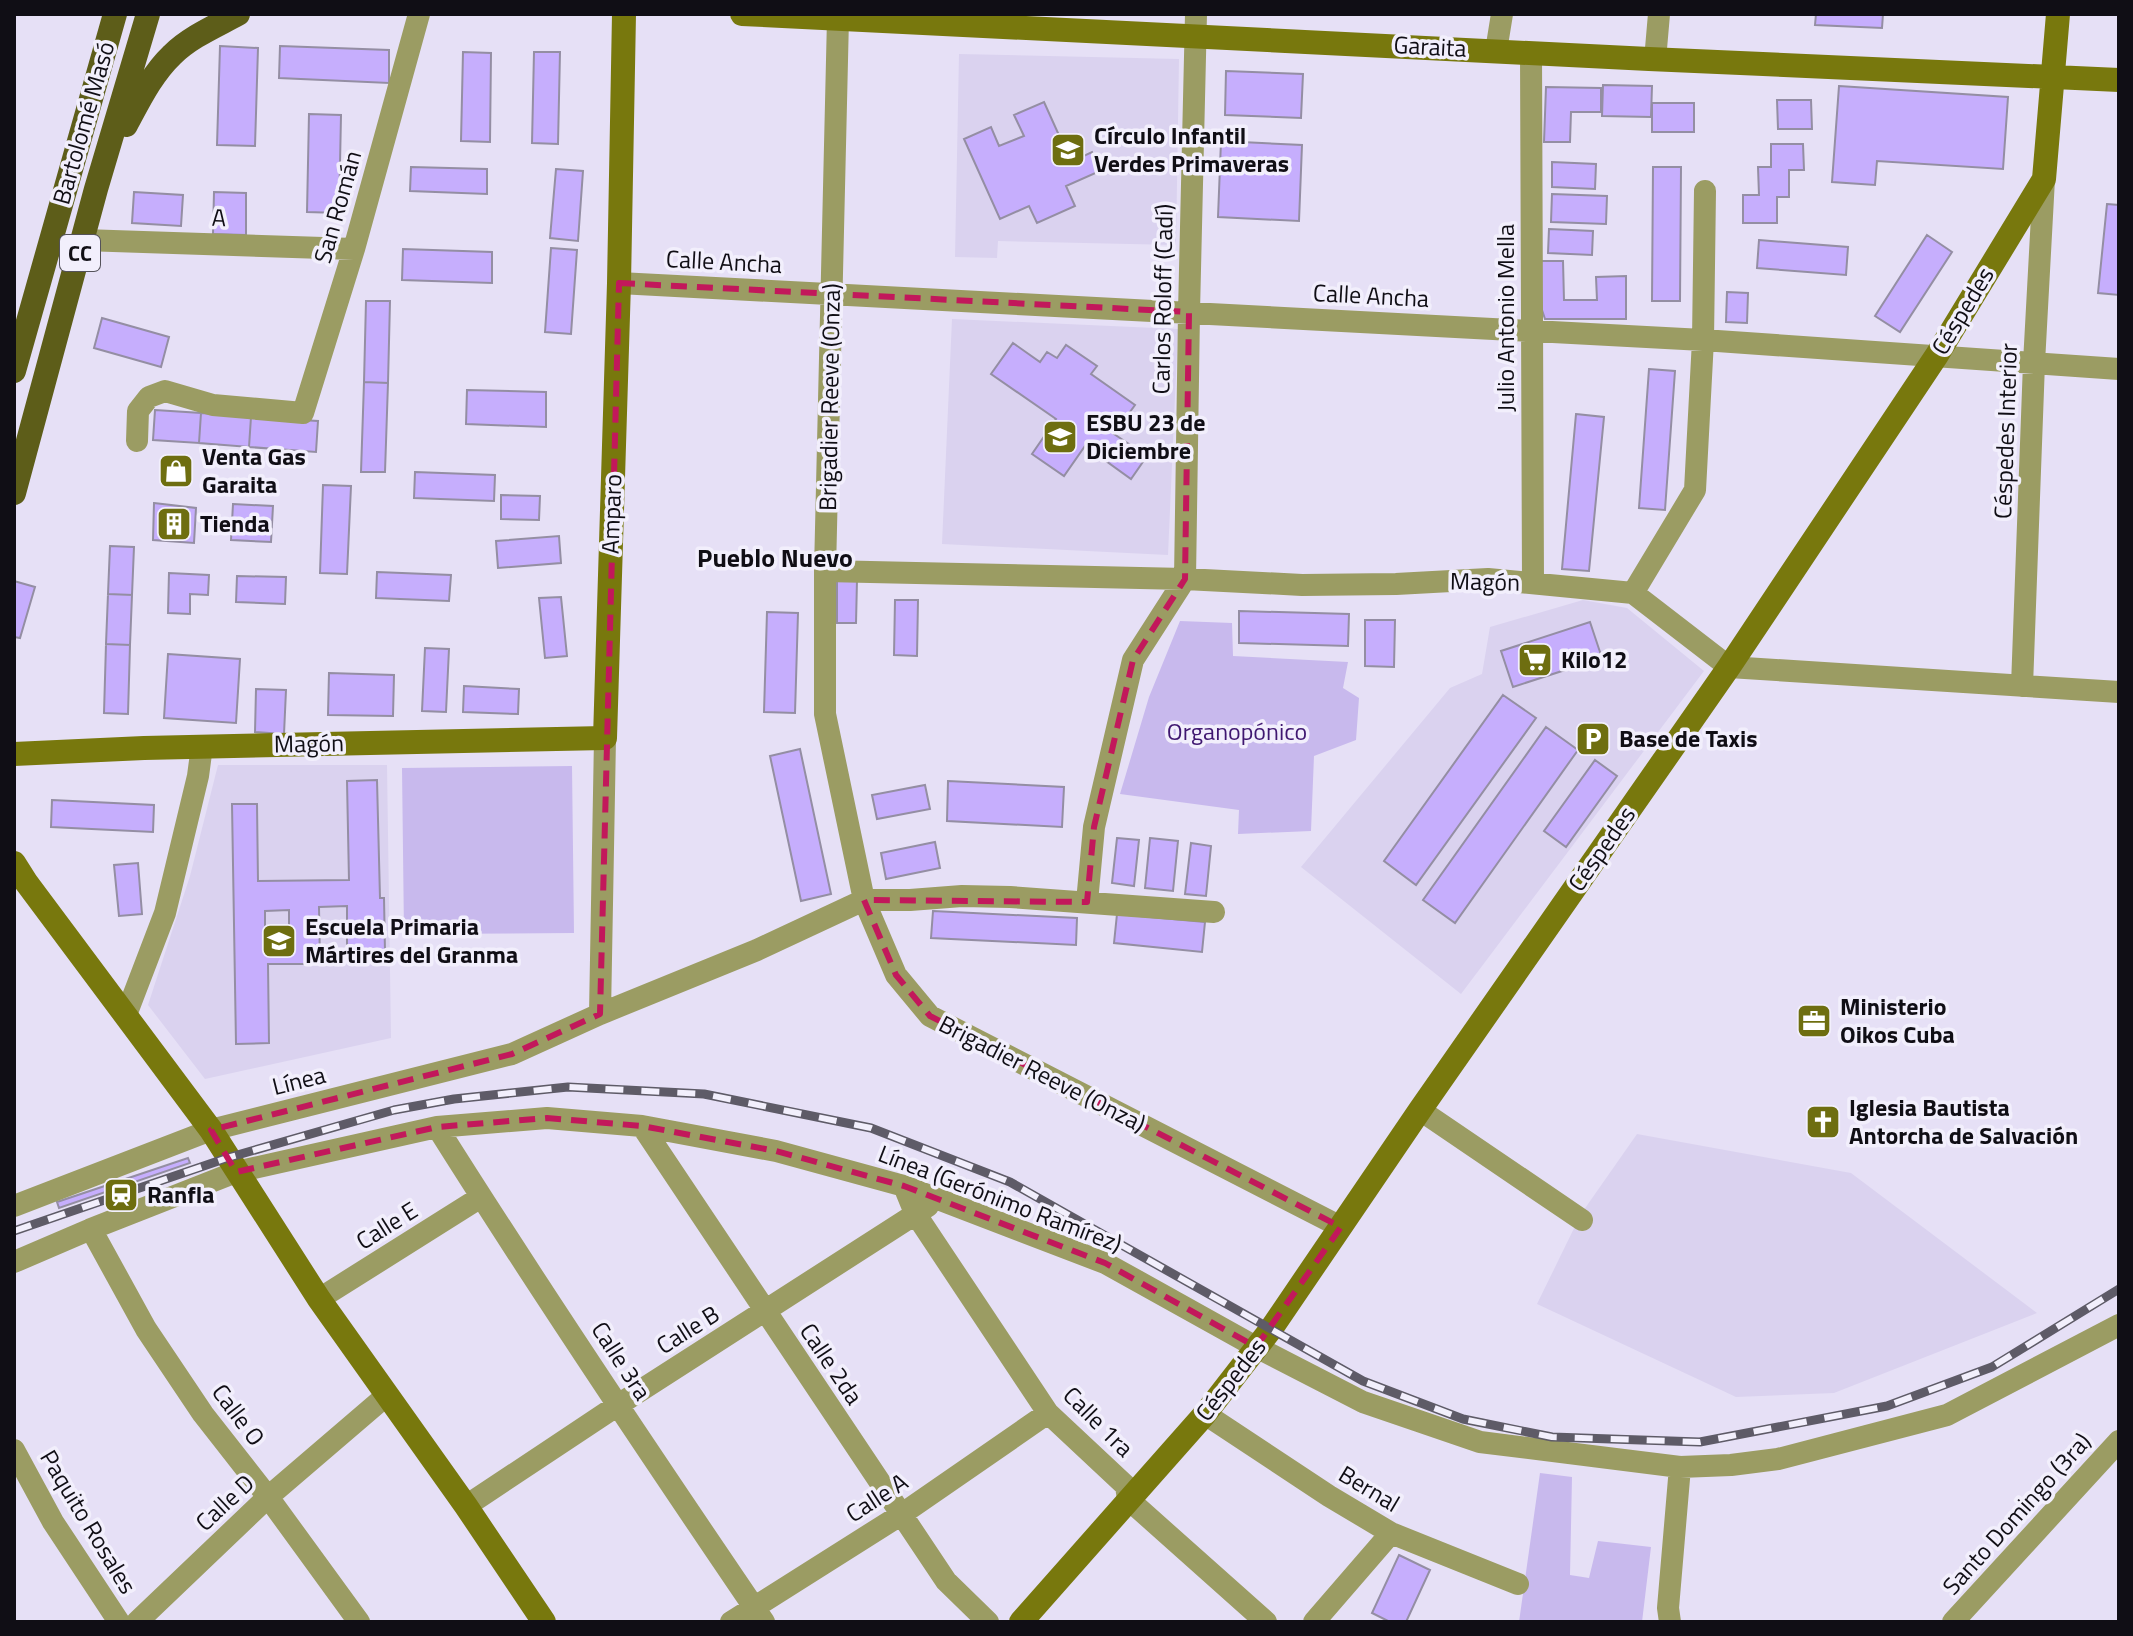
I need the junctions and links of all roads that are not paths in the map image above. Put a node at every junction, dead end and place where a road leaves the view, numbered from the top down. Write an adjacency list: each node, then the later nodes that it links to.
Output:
1 (115, 14): 30 (main road, Bartolomé Masó / CC)
2 (148, 14): 18 (main road, Bartolomé Masó / CC)
3 (238, 14): 18 (main road)
4 (419, 14): 21 (street, San Román)
5 (624, 14): 22 (street, Amparo)
6 (742, 14): 10 (street, Garaita)
7 (1502, 14): 12 (street)
8 (1659, 14): 14 (street)
9 (2058, 14): 15 (street, Céspedes)
10 (838, 16): 11 (street, Garaita); 23 (street, Brigadier Reeve (Onza))
11 (1196, 25): 12 (street, Garaita); 24 (street, Carlos Roloff (Cadí))
12 (1496, 51): 13 (street, Garaita)
13 (1531, 53): 14 (street, Garaita); 25 (street, Julio Antonio Mella)
14 (1655, 60): 15 (street, Garaita)
15 (2053, 76): 16 (street, Garaita); 17 (street, Céspedes)
16 (2119, 80)
17 (2044, 179): 27 (street, Céspedes); 28 (street, Céspedes Interior)
18 (96, 189): 20 (main road, Bartolomé Masó / CC)
19 (1705, 191): 26 (street)
20 (83, 240): 21 (street, A); 32 (main road, Bartolomé Masó / CC)
21 (354, 249): 31 (street, San Román)
22 (619, 283): 23 (street, Calle Ancha); 41 (street, Amparo)
23 (833, 294): 24 (street, Calle Ancha); 34 (street, Brigadier Reeve (Onza))
24 (1189, 312): 25 (street, Calle Ancha); 35 (street, Carlos Roloff (Cadí))
25 (1532, 331): 26 (street, Calle Ancha); 36 (street, Julio Antonio Mella)
26 (1703, 340): 27 (street, Calle Ancha); 37 (street)
27 (1937, 355): 28 (street, Calle Ancha); 38 (street, Céspedes)
28 (2034, 363): 29 (street, Calle Ancha); 39 (street, Céspedes Interior)
29 (2119, 369)
30 (14, 371)
31 (137, 441)
32 (20, 451): 33 (main road, Bartolomé Masó / CC)
33 (14, 493)
34 (825, 571): 35 (street, Magón); 45 (street, Brigadier Reeve (Onza))
35 (1185, 579): 36 (street, Magón); 46 (street)
36 (1533, 583): 37 (street, Magón)
37 (1633, 593): 38 (street)
38 (1729, 667): 39 (street); 50 (street, Céspedes)
39 (2022, 686): 40 (street)
40 (2119, 692)
41 (605, 738): 42 (street, Magón); 48 (street, Amparo)
42 (202, 746): 43 (street, Magón); 49 (street)
43 (14, 754)
44 (14, 863): 49 (street)
45 (864, 900): 46 (street); 48 (street, Línea); 61 (street, Brigadier Reeve (Onza))
46 (1087, 902): 47 (street)
47 (1214, 912)
48 (600, 1014): 53 (street, Línea)
49 (126, 1015): 53 (street)
50 (1420, 1110): 60 (street); 61 (street, Céspedes)
51 (642, 1126): 52 (street, Línea (Gerónimo Ramírez)); 55 (street, Línea (Gerónimo Ramírez)); 65 (street, Calle 2da)
52 (437, 1127): 54 (street, Línea (Gerónimo Ramírez)); 56 (street, Calle 3ra)
53 (211, 1130): 54 (street); 58 (street, Línea)
54 (236, 1172): 62 (street, Línea (Gerónimo Ramírez)); 64 (street)
55 (904, 1186): 57 (street, Línea (Gerónimo Ramírez)); 59 (street, Calle 1ra)
56 (481, 1197): 64 (street, Calle E); 69 (street, Calle 3ra)
57 (939, 1199): 59 (street, Calle B); 67 (street, Línea (Gerónimo Ramírez))
58 (14, 1206)
59 (915, 1213): 65 (street, Calle B); 70 (street, Calle 1ra)
60 (1582, 1220)
61 (1341, 1227): 67 (street, Céspedes)
62 (91, 1229): 63 (street, Línea (Gerónimo Ramírez)); 75 (street, Calle O)
63 (14, 1262)
64 (319, 1299): 68 (street)
65 (765, 1312): 69 (street, Calle B); 78 (street, Calle 2da)
66 (2119, 1325): 74 (street, Línea (Gerónimo Ramírez))
67 (1256, 1347): 71 (street, Céspedes); 74 (street, Línea (Gerónimo Ramírez))
68 (387, 1395): 75 (street, Calle D); 77 (street)
69 (618, 1405): 77 (street, Calle B); 81 (street, Calle 3ra)
70 (1048, 1413): 76 (street, Calle 1ra); 78 (street, Calle A)
71 (1205, 1414): 76 (street, Céspedes); 79 (street, Bernal)
72 (2119, 1441): 82 (street, Santo Domingo (3ra))
73 (14, 1450): 84 (street, Paquito Rosales)
74 (1680, 1467): 92 (street)
75 (268, 1497): 85 (street, Calle D); 86 (street, Calle O)
76 (1128, 1499): 89 (street, Céspedes); 90 (street, Calle 1ra)
77 (466, 1506): 83 (street)
78 (902, 1514): 81 (street, Calle A); 88 (street, Calle 2da)
79 (1391, 1533): 80 (street, Bernal); 91 (street)
80 (1518, 1584)
81 (759, 1615): 87 (street, Calle A)
82 (1965, 1618)
83 (541, 1621)
84 (119, 1622)
85 (137, 1622)
86 (359, 1622)
87 (731, 1622)
88 (988, 1622)
89 (1021, 1622)
90 (1266, 1622)
91 (1314, 1622)
92 (1670, 1622)

